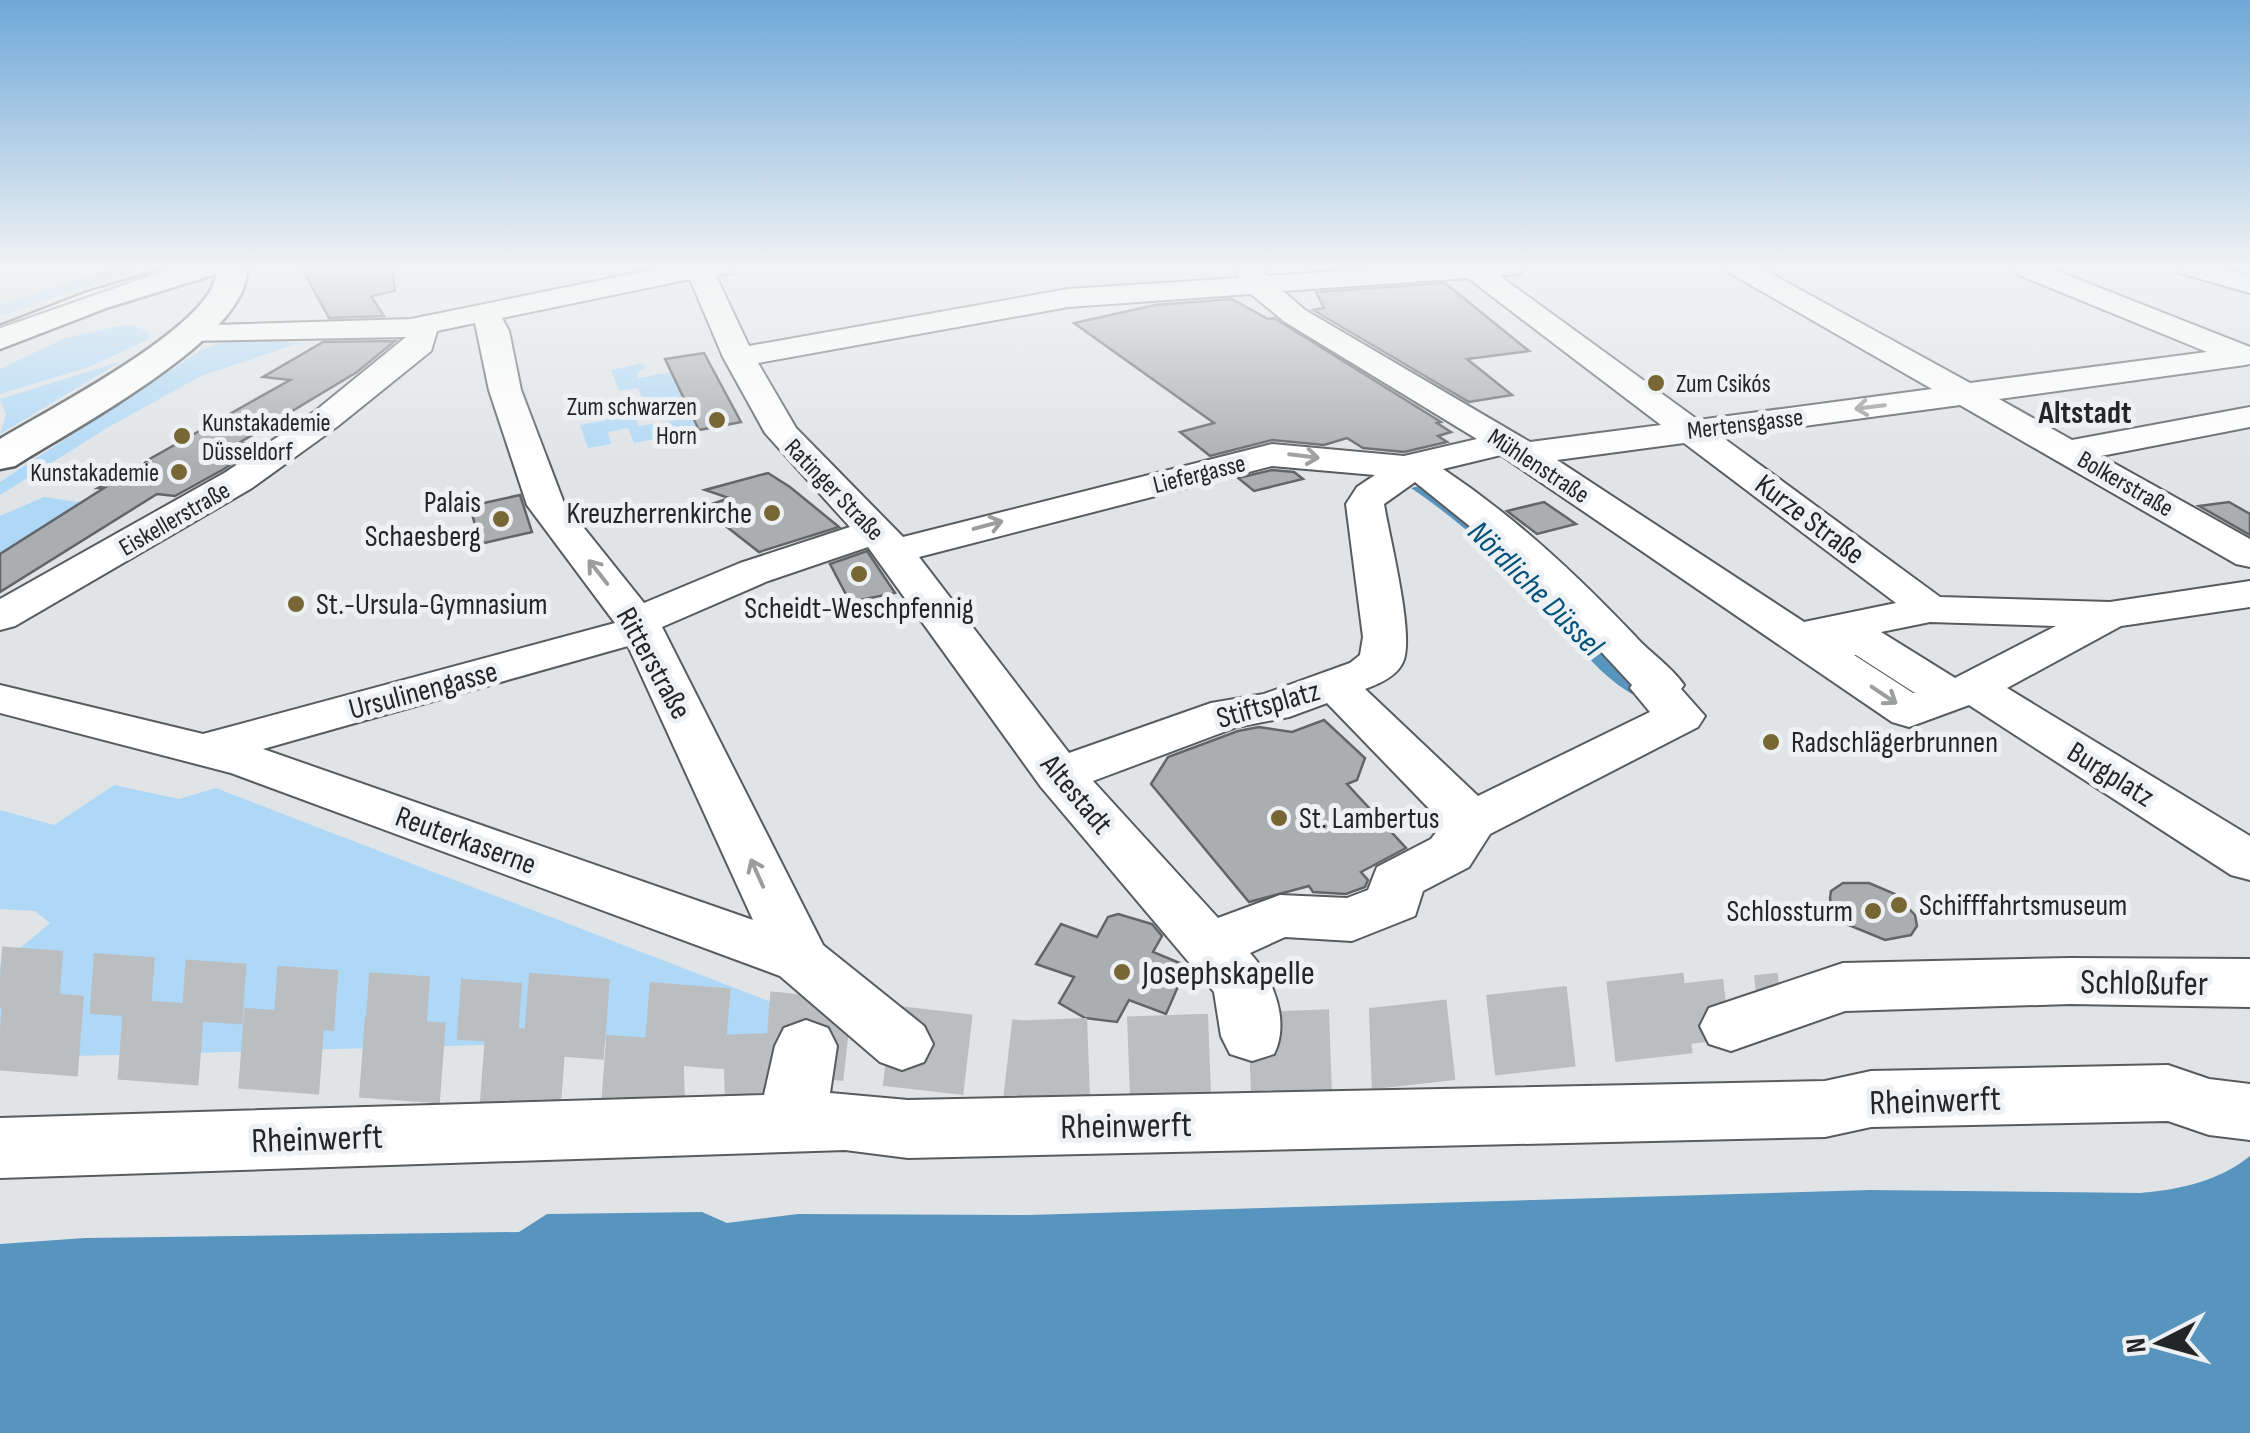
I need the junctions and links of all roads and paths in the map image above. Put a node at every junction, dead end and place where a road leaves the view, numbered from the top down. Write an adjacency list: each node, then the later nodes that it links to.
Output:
1 (188, 334): 17 (main road)
2 (421, 334): 24 (street, Eiskellerstraße)
3 (495, 334): 25 (street, Ritterstraße, one-way to 3)
4 (730, 334): 10 (street, Ratinger Straße)
5 (859, 334): 10 (street)
6 (1325, 334): 15 (street, Mühlenstraße)
7 (1555, 334): 14 (street, Kurze Straße)
8 (1859, 334): 12 (street, Bolkerstraße)
9 (2191, 334): 11 (street)
10 (738, 357): 19 (street, Ratinger Straße)
11 (2248, 357): 12 (street, Mertensgasse)
12 (1967, 395): 14 (street, Mertensgasse, one-way to 14); 16 (street, Bolkerstraße)
13 (2250, 417): 16 (street)
14 (1690, 430): 15 (street, Mertensgasse); 22 (street, Kurze Straße)
15 (1515, 448): 18 (street, Liefergasse); 26 (street, Mühlenstraße)
16 (2070, 451): 20 (street, Bolkerstraße)
17 (0, 457)
18 (1405, 467): 19 (street, Liefergasse, one-way to 18); 27 (street); 32 (street)
19 (885, 541): 25 (street, Ursulinengasse); 31 (street, Altestadt)
20 (2250, 555)
21 (2250, 594): 23 (street)
22 (1930, 610): 23 (street); 26 (street)
23 (2110, 615): 28 (street)
24 (0, 617)
25 (639, 626): 30 (street, Ursulinengasse); 35 (street, Ritterstraße, one-way to 25)
26 (1808, 645): 28 (street)
27 (1334, 684): 31 (street, Stiftsplatz); 32 (street, Stiftsplatz)
28 (1962, 692): 33 (street, Burgplatz)
29 (0, 700): 30 (street, Reuterkaserne)
30 (204, 750): 35 (street, Reuterkaserne)
31 (1059, 775): 34 (street, Altestadt)
32 (1472, 821): 34 (street)
33 (2250, 860)
34 (1208, 947): 38 (street, Altestadt)
35 (801, 960): 39 (street, Reuterkaserne)
36 (2250, 984): 37 (street, Schloßufer)
37 (1730, 1026)
38 (1252, 1036)
39 (902, 1044)
40 (806, 1046): 42 (street)
41 (2250, 1112): 42 (street, Rheinwerft)
42 (756, 1115): 43 (street, Rheinwerft)
43 (0, 1148)

